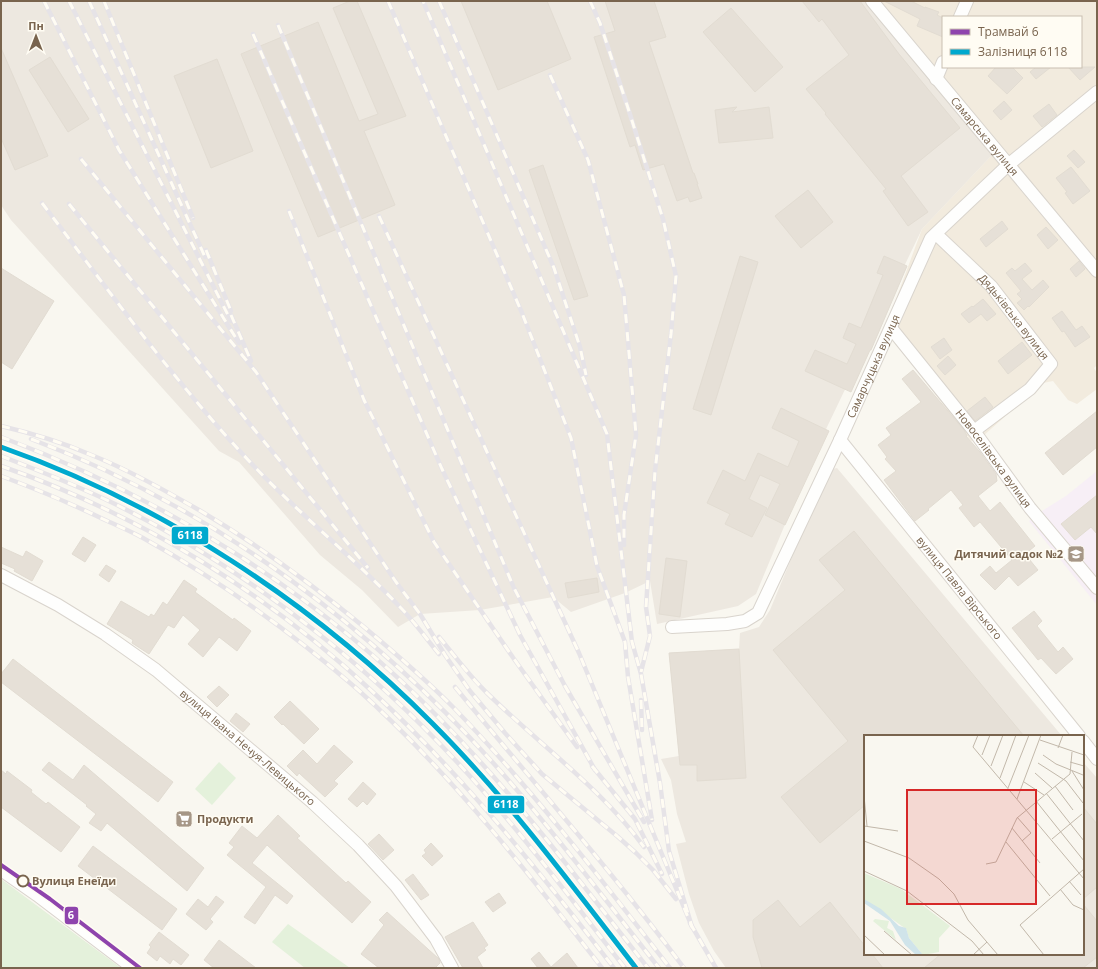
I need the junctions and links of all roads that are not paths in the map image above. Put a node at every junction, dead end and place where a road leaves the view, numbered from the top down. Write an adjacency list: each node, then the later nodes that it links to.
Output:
1 (872, 1): 5 (street, Самарська вулиця)
2 (967, 1): 3 (street)
3 (960, 16)
4 (942, 64): 5 (street)
5 (936, 79): 7 (street, Самарська вулиця)
6 (1097, 92): 7 (street, Самарчуцька вулиця)
7 (1008, 165): 8 (street, Самарчуцька вулиця); 9 (street, Самарська вулиця)
8 (936, 234): 10 (street, Самарчуцька вулиця); 11 (street, Дядьківська вулиця)
9 (1097, 271)
10 (891, 328): 11 (street, Новоселівська вулиця); 12 (street, Самарчуцька вулиця)
11 (974, 431): 14 (street, Новоселівська вулиця)
12 (840, 440): 15 (street, Самарчуцька вулиця); 16 (street, вулиця Павла Вірського)
13 (1, 575): 21 (street, вулиця Івана Нечуя-Левицького)
14 (1097, 588)
15 (672, 627)
16 (1078, 735)
17 (1084, 742): 18 (street)
18 (1097, 759)
19 (1, 870): 20 (street)
20 (132, 968)
21 (452, 968)

